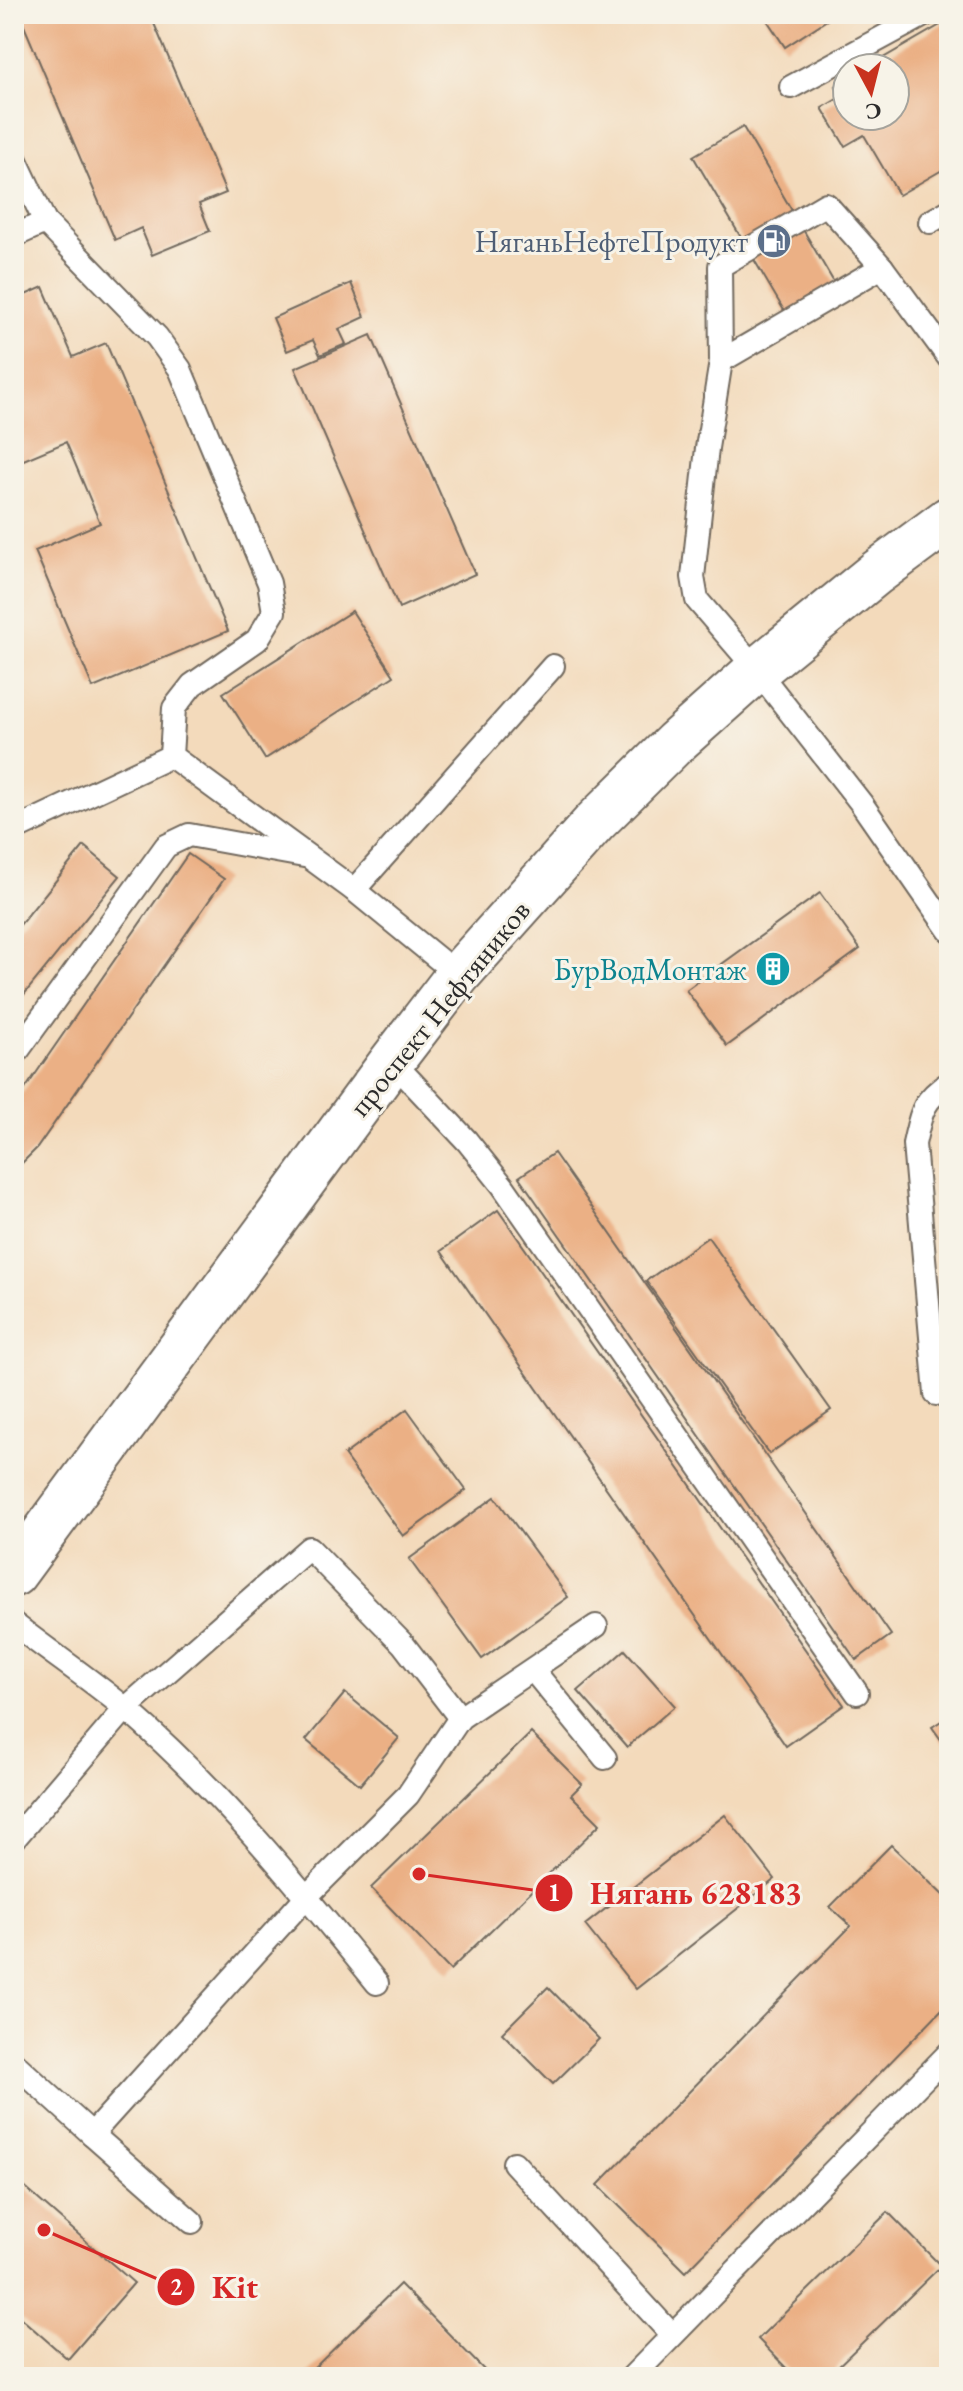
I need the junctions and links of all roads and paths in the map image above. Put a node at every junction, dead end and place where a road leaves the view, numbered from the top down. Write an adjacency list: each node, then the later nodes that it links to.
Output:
1 (926, 14): 2 (lane)
2 (791, 87)
3 (14, 156): 4 (lane)
4 (45, 222): 5 (lane); 12 (lane)
5 (14, 236)
6 (882, 267): 7 (lane); 8 (lane); 8 (lane)
7 (949, 358)
8 (721, 361): 11 (lane)
9 (949, 519): 11 (main road, проспект Нефтяников)
10 (553, 666): 15 (lane)
11 (757, 670): 16 (lane); 17 (main road, проспект Нефтяников)
12 (171, 756): 13 (lane); 14 (lane)
13 (14, 830)
14 (309, 857): 15 (lane); 18 (lane)
15 (354, 890): 17 (lane)
16 (949, 930)
17 (458, 975): 19 (main road, проспект Нефтяников)
18 (14, 1056)
19 (392, 1061): 22 (main road, проспект Нефтяников); 26 (lane)
20 (949, 1083): 21 (lane)
21 (936, 1394)
22 (14, 1574)
23 (14, 1624): 27 (lane)
24 (596, 1626): 25 (lane)
25 (533, 1670): 28 (lane); 29 (lane)
26 (857, 1693)
27 (125, 1709): 28 (lane); 30 (lane); 31 (lane)
28 (460, 1718): 31 (lane)
29 (605, 1758)
30 (14, 1839)
31 (306, 1897): 32 (lane); 35 (lane)
32 (377, 1983)
33 (949, 2053): 38 (lane)
34 (14, 2063): 35 (lane)
35 (92, 2134): 37 (lane)
36 (514, 2163): 38 (lane)
37 (192, 2222)
38 (672, 2335): 39 (lane)
39 (632, 2377)

